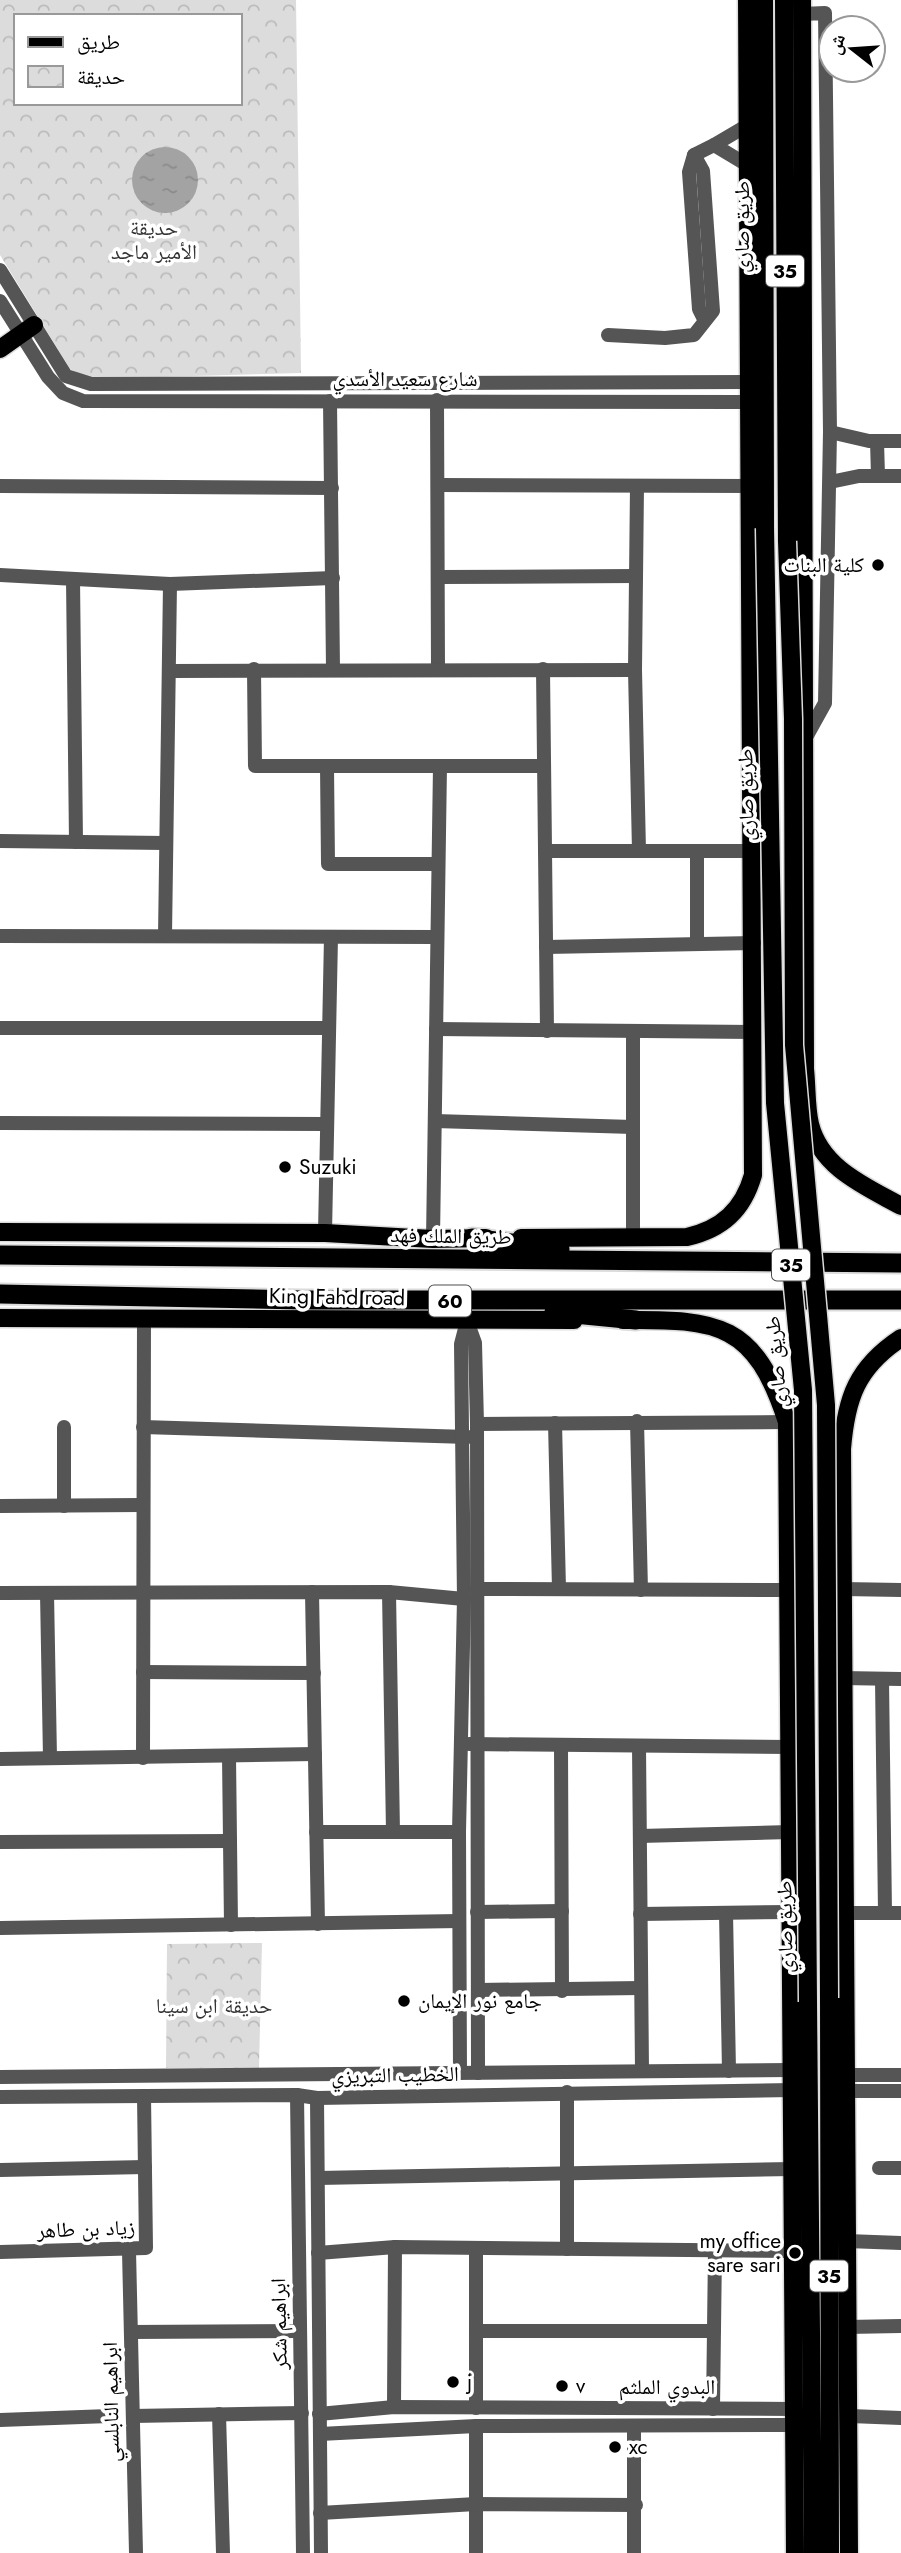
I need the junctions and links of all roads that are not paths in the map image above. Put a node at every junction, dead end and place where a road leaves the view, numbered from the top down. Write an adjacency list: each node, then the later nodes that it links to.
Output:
1 (747, 0): 5 (main road)
2 (764, 0): 31 (main road, طريق صاري / 35)
3 (784, 0): 220 (main road, طريق صاري / 35, bridge)
4 (802, 7): 20 (street); 44 (main road)
5 (748, 125): 6 (street); 7 (main road)
6 (714, 145): 7 (street); 12 (street)
7 (749, 166): 8 (main road)
8 (749, 254): 15 (main road, طريق الملك فهد); 31 (main road)
9 (0, 270): 11 (street)
10 (0, 301): 11 (street)
11 (27, 329): 13 (main road); 14 (street, شارع سعيد الأسدي); 17 (street, شارع سعيد الأسدي)
12 (608, 335)
13 (0, 349)
14 (726, 382): 15 (street, شارع سعيد الأسدي); 18 (street)
15 (748, 382): 19 (main road, طريق الملك فهد)
16 (437, 400): 17 (street, شارع سعيد الأسدي); 18 (street, شارع سعيد الأسدي); 27 (street)
17 (330, 401): 30 (street)
18 (726, 401): 19 (street, شارع سعيد الأسدي)
19 (748, 401): 29 (main road, طريق الملك فهد)
20 (831, 432): 22 (street); 25 (street)
21 (901, 441): 22 (street)
22 (877, 442): 23 (street)
23 (878, 476): 24 (street); 25 (street)
24 (901, 476)
25 (830, 482): 44 (street)
26 (0, 485): 30 (street)
27 (438, 485): 28 (street); 34 (street)
28 (637, 486): 29 (street); 33 (street)
29 (751, 486): 54 (main road, طريق الملك فهد)
30 (332, 488): 35 (street)
31 (765, 528): 219 (main road, طريق صاري / 35, bridge)
32 (0, 575): 36 (street)
33 (636, 576): 34 (street); 42 (street)
34 (438, 577): 40 (street)
35 (332, 578): 37 (street); 38 (street)
36 (73, 579): 37 (street); 49 (street)
37 (170, 584): 43 (street)
38 (333, 668): 39 (street); 40 (street)
39 (254, 669): 43 (street); 45 (street)
40 (438, 669): 41 (street)
41 (543, 669): 42 (street); 47 (street)
42 (635, 670): 51 (street)
43 (169, 671): 50 (street)
44 (806, 739): 73 (main road)
45 (327, 766): 46 (street); 55 (street)
46 (440, 766): 47 (street); 55 (street)
47 (544, 766): 52 (street)
48 (0, 841): 49 (street)
49 (75, 842): 50 (street)
50 (165, 843): 57 (street)
51 (639, 850): 52 (street); 53 (street)
52 (545, 851): 62 (street)
53 (696, 851): 54 (street); 61 (street)
54 (753, 851): 60 (main road, طريق الملك فهد)
55 (439, 864): 59 (street)
56 (0, 936): 57 (street)
57 (165, 936): 58 (street)
58 (331, 937): 59 (street); 64 (street)
59 (437, 937): 65 (street)
60 (754, 943): 61 (street); 68 (main road, طريق الملك فهد)
61 (697, 944): 62 (street)
62 (546, 947): 66 (street)
63 (0, 1028): 64 (street)
64 (329, 1028): 71 (street)
65 (436, 1028): 66 (street); 69 (street)
66 (547, 1031): 67 (street)
67 (633, 1031): 68 (street); 72 (street)
68 (754, 1032): 76 (main road, طريق الملك فهد)
69 (435, 1121): 72 (street); 78 (street)
70 (0, 1123): 71 (street)
71 (327, 1124): 75 (street)
72 (633, 1127): 76 (street)
73 (901, 1206)
74 (0, 1232): 75 (main road, طريق الملك فهد)
75 (326, 1233): 78 (main road, طريق الملك فهد)
76 (633, 1236): 77 (main road, طريق الملك فهد)
77 (472, 1238): 78 (main road, طريق الملك فهد); 81 (highway)
78 (433, 1239)
79 (0, 1255): 80 (highway, طريق الملك فهد / 60)
80 (69, 1256): 81 (highway, طريق الملك فهد / 60); 82 (highway)
81 (651, 1261): 83 (highway, طريق الملك فهد / 60)
82 (0, 1262)
83 (901, 1263)
84 (0, 1294): 85 (highway, 60)
85 (302, 1300): 87 (highway, 60); 89 (main road)
86 (901, 1300): 87 (highway, 60)
87 (449, 1301): 91 (highway)
88 (0, 1318): 89 (main road, King Fahd road)
89 (62, 1318): 90 (main road, King Fahd road)
90 (144, 1318): 92 (main road, King Fahd road); 99 (street)
91 (636, 1320): 92 (main road, King Fahd road); 95 (main road, King Fahd road)
92 (467, 1321): 96 (street); 100 (street)
93 (901, 1338): 107 (main road)
94 (637, 1421): 95 (street); 97 (street); 108 (street)
95 (787, 1422): 109 (main road, King Fahd road)
96 (477, 1423): 97 (street); 101 (street)
97 (555, 1423): 106 (street)
98 (64, 1427): 104 (street)
99 (142, 1427): 100 (street); 102 (street)
100 (461, 1436): 101 (street); 116 (street)
101 (477, 1439): 105 (street)
102 (141, 1505): 104 (street); 111 (street)
103 (0, 1506): 104 (street)
104 (64, 1506)
105 (477, 1589): 106 (street); 123 (street)
106 (559, 1589): 108 (street)
107 (843, 1589): 110 (street); 119 (main road)
108 (641, 1590): 109 (street)
109 (788, 1590): 126 (main road, King Fahd road)
110 (901, 1590)
111 (142, 1592): 112 (street); 115 (street); 117 (street)
112 (312, 1592): 113 (street); 118 (street)
113 (389, 1592): 116 (street); 133 (street)
114 (0, 1593): 115 (street)
115 (47, 1593): 129 (street)
116 (464, 1600): 122 (street)
117 (143, 1672): 118 (street); 130 (street)
118 (313, 1673): 127 (street)
119 (842, 1678): 120 (street); 143 (main road)
120 (882, 1679): 121 (street); 144 (street)
121 (901, 1679)
122 (461, 1744): 123 (street); 134 (street)
123 (478, 1744): 124 (street); 140 (street)
124 (561, 1745): 125 (street); 139 (street)
125 (639, 1745): 126 (street); 136 (street)
126 (789, 1747): 135 (main road, King Fahd road)
127 (315, 1754): 128 (street); 132 (street)
128 (229, 1756): 130 (street); 137 (street)
129 (50, 1758): 130 (street); 131 (street)
130 (143, 1758)
131 (0, 1759)
132 (316, 1832): 133 (street); 148 (street)
133 (393, 1832): 134 (street)
134 (459, 1832): 147 (street)
135 (790, 1832): 136 (street); 141 (main road, King Fahd road)
136 (640, 1836): 146 (street)
137 (230, 1841): 138 (street); 149 (street)
138 (0, 1842)
139 (562, 1911): 140 (street); 153 (street)
140 (477, 1912): 152 (street)
141 (790, 1912): 142 (street); 154 (main road, King Fahd road)
142 (726, 1913): 146 (street); 156 (street)
143 (844, 1913): 144 (street); 161 (main road)
144 (885, 1913): 145 (street)
145 (901, 1913)
146 (640, 1914): 151 (street)
147 (459, 1921): 148 (street); 157 (street)
148 (318, 1924): 149 (street)
149 (231, 1925): 150 (street)
150 (0, 1928)
151 (641, 1988): 153 (street); 155 (street)
152 (478, 1990): 153 (street); 158 (street)
153 (562, 1991)
154 (792, 2070): 156 (street, الخطيب التبريزي); 162 (main road, King Fahd road)
155 (642, 2071): 156 (street, الخطيب التبريزي); 158 (street, الخطيب التبريزي)
156 (729, 2071)
157 (460, 2073): 158 (street, الخطيب التبريزي); 160 (street, الخطيب التبريزي)
158 (478, 2073)
159 (901, 2075): 161 (street)
160 (0, 2077)
161 (845, 2083): 163 (street); 176 (main road)
162 (792, 2090): 164 (street, الخطيب التبريزي); 172 (main road, King Fahd road)
163 (901, 2091)
164 (567, 2092): 168 (street, الخطيب التبريزي); 174 (street)
165 (297, 2095): 166 (street, الخطيب التبريزي); 168 (street, الخطيب التبريزي); 188 (street, ابراهيم شكر)
166 (144, 2096): 167 (street, الخطيب التبريزي); 169 (street, زياد بن طاهر)
167 (0, 2097)
168 (317, 2098): 175 (street)
169 (145, 2167): 173 (street); 182 (street, زياد بن طاهر)
170 (879, 2168): 171 (street)
171 (901, 2168)
172 (792, 2169): 174 (street); 183 (main road, King Fahd road)
173 (0, 2170)
174 (568, 2173): 175 (street); 180 (street)
175 (318, 2178): 185 (street)
176 (846, 2241): 177 (street); 187 (main road)
177 (901, 2243)
178 (395, 2247): 179 (street); 185 (street); 192 (street)
179 (476, 2248): 180 (street); 189 (street)
180 (568, 2249): 181 (street)
181 (715, 2250): 183 (street); 190 (street)
182 (129, 2251): 184 (street, زياد بن طاهر); 191 (street, ابراهيم النابلسي)
183 (793, 2251): 202 (main road, King Fahd road)
184 (0, 2252)
185 (318, 2253): 198 (street)
186 (901, 2326): 187 (street)
187 (847, 2327): 201 (main road)
188 (300, 2331): 191 (street); 196 (street, ابراهيم شكر)
189 (476, 2331): 190 (street); 193 (street)
190 (714, 2331): 195 (street)
191 (131, 2332): 200 (street, ابراهيم النابلسي)
192 (394, 2407): 193 (street, البدوي الملثم); 198 (street, البدوي الملثم)
193 (476, 2408): 194 (street, البدوي الملثم)
194 (540, 2408): 195 (street, البدوي الملثم); 206 (street)
195 (713, 2409): 202 (street, البدوي الملثم)
196 (302, 2413): 197 (street); 214 (street, ابراهيم شكر)
197 (219, 2414): 200 (street); 213 (street)
198 (319, 2414): 208 (street)
199 (109, 2416): 204 (street)
200 (133, 2416): 212 (street, ابراهيم النابلسي)
201 (849, 2416): 203 (street); 221 (main road)
202 (794, 2417): 207 (street, البدوي الملثم); 218 (main road, King Fahd road)
203 (901, 2418)
204 (0, 2420)
205 (476, 2426): 206 (street, البدوي الملثم); 208 (street, البدوي الملثم); 209 (street)
206 (541, 2426): 207 (street, البدوي الملثم)
207 (635, 2426): 210 (street)
208 (320, 2434): 211 (street)
209 (476, 2504): 210 (street); 211 (street); 216 (street)
210 (636, 2505): 217 (street)
211 (320, 2513): 215 (street)
212 (136, 2553)
213 (223, 2553)
214 (303, 2553)
215 (321, 2553)
216 (476, 2553)
217 (634, 2553)
218 (795, 2553)
219 (813, 2553)
220 (830, 2553)
221 (849, 2553)

